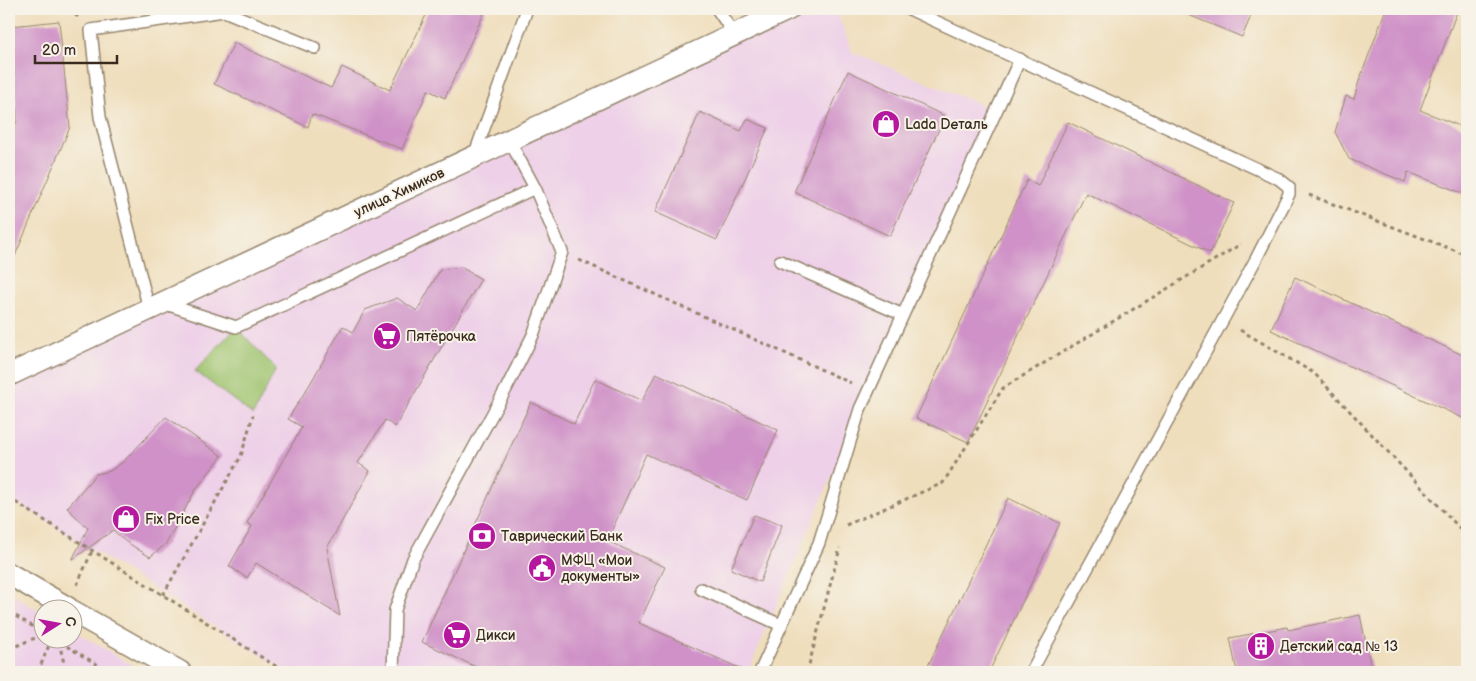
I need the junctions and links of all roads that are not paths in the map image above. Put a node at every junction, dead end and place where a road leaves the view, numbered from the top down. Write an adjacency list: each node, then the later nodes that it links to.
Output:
1 (528, 9): 9 (lane)
2 (716, 9): 5 (lane)
3 (789, 9): 5 (street, улица Химиков)
4 (909, 9): 7 (lane)
5 (734, 34): 8 (street, улица Химиков)
6 (315, 48): 12 (lane)
7 (1020, 59): 13 (lane); 23 (lane)
8 (509, 140): 9 (street, улица Химиков); 10 (lane)
9 (474, 156): 12 (street, улица Химиков)
10 (535, 188): 12 (lane); 21 (lane)
11 (780, 261): 13 (lane)
12 (155, 306): 14 (street, улица Химиков)
13 (903, 315): 19 (lane)
14 (9, 375)
15 (9, 574): 17 (street)
16 (701, 589): 19 (lane)
17 (50, 598)
18 (82, 616): 20 (street)
19 (781, 625): 22 (lane)
20 (180, 672)
21 (393, 672)
22 (760, 672)
23 (1031, 672)

